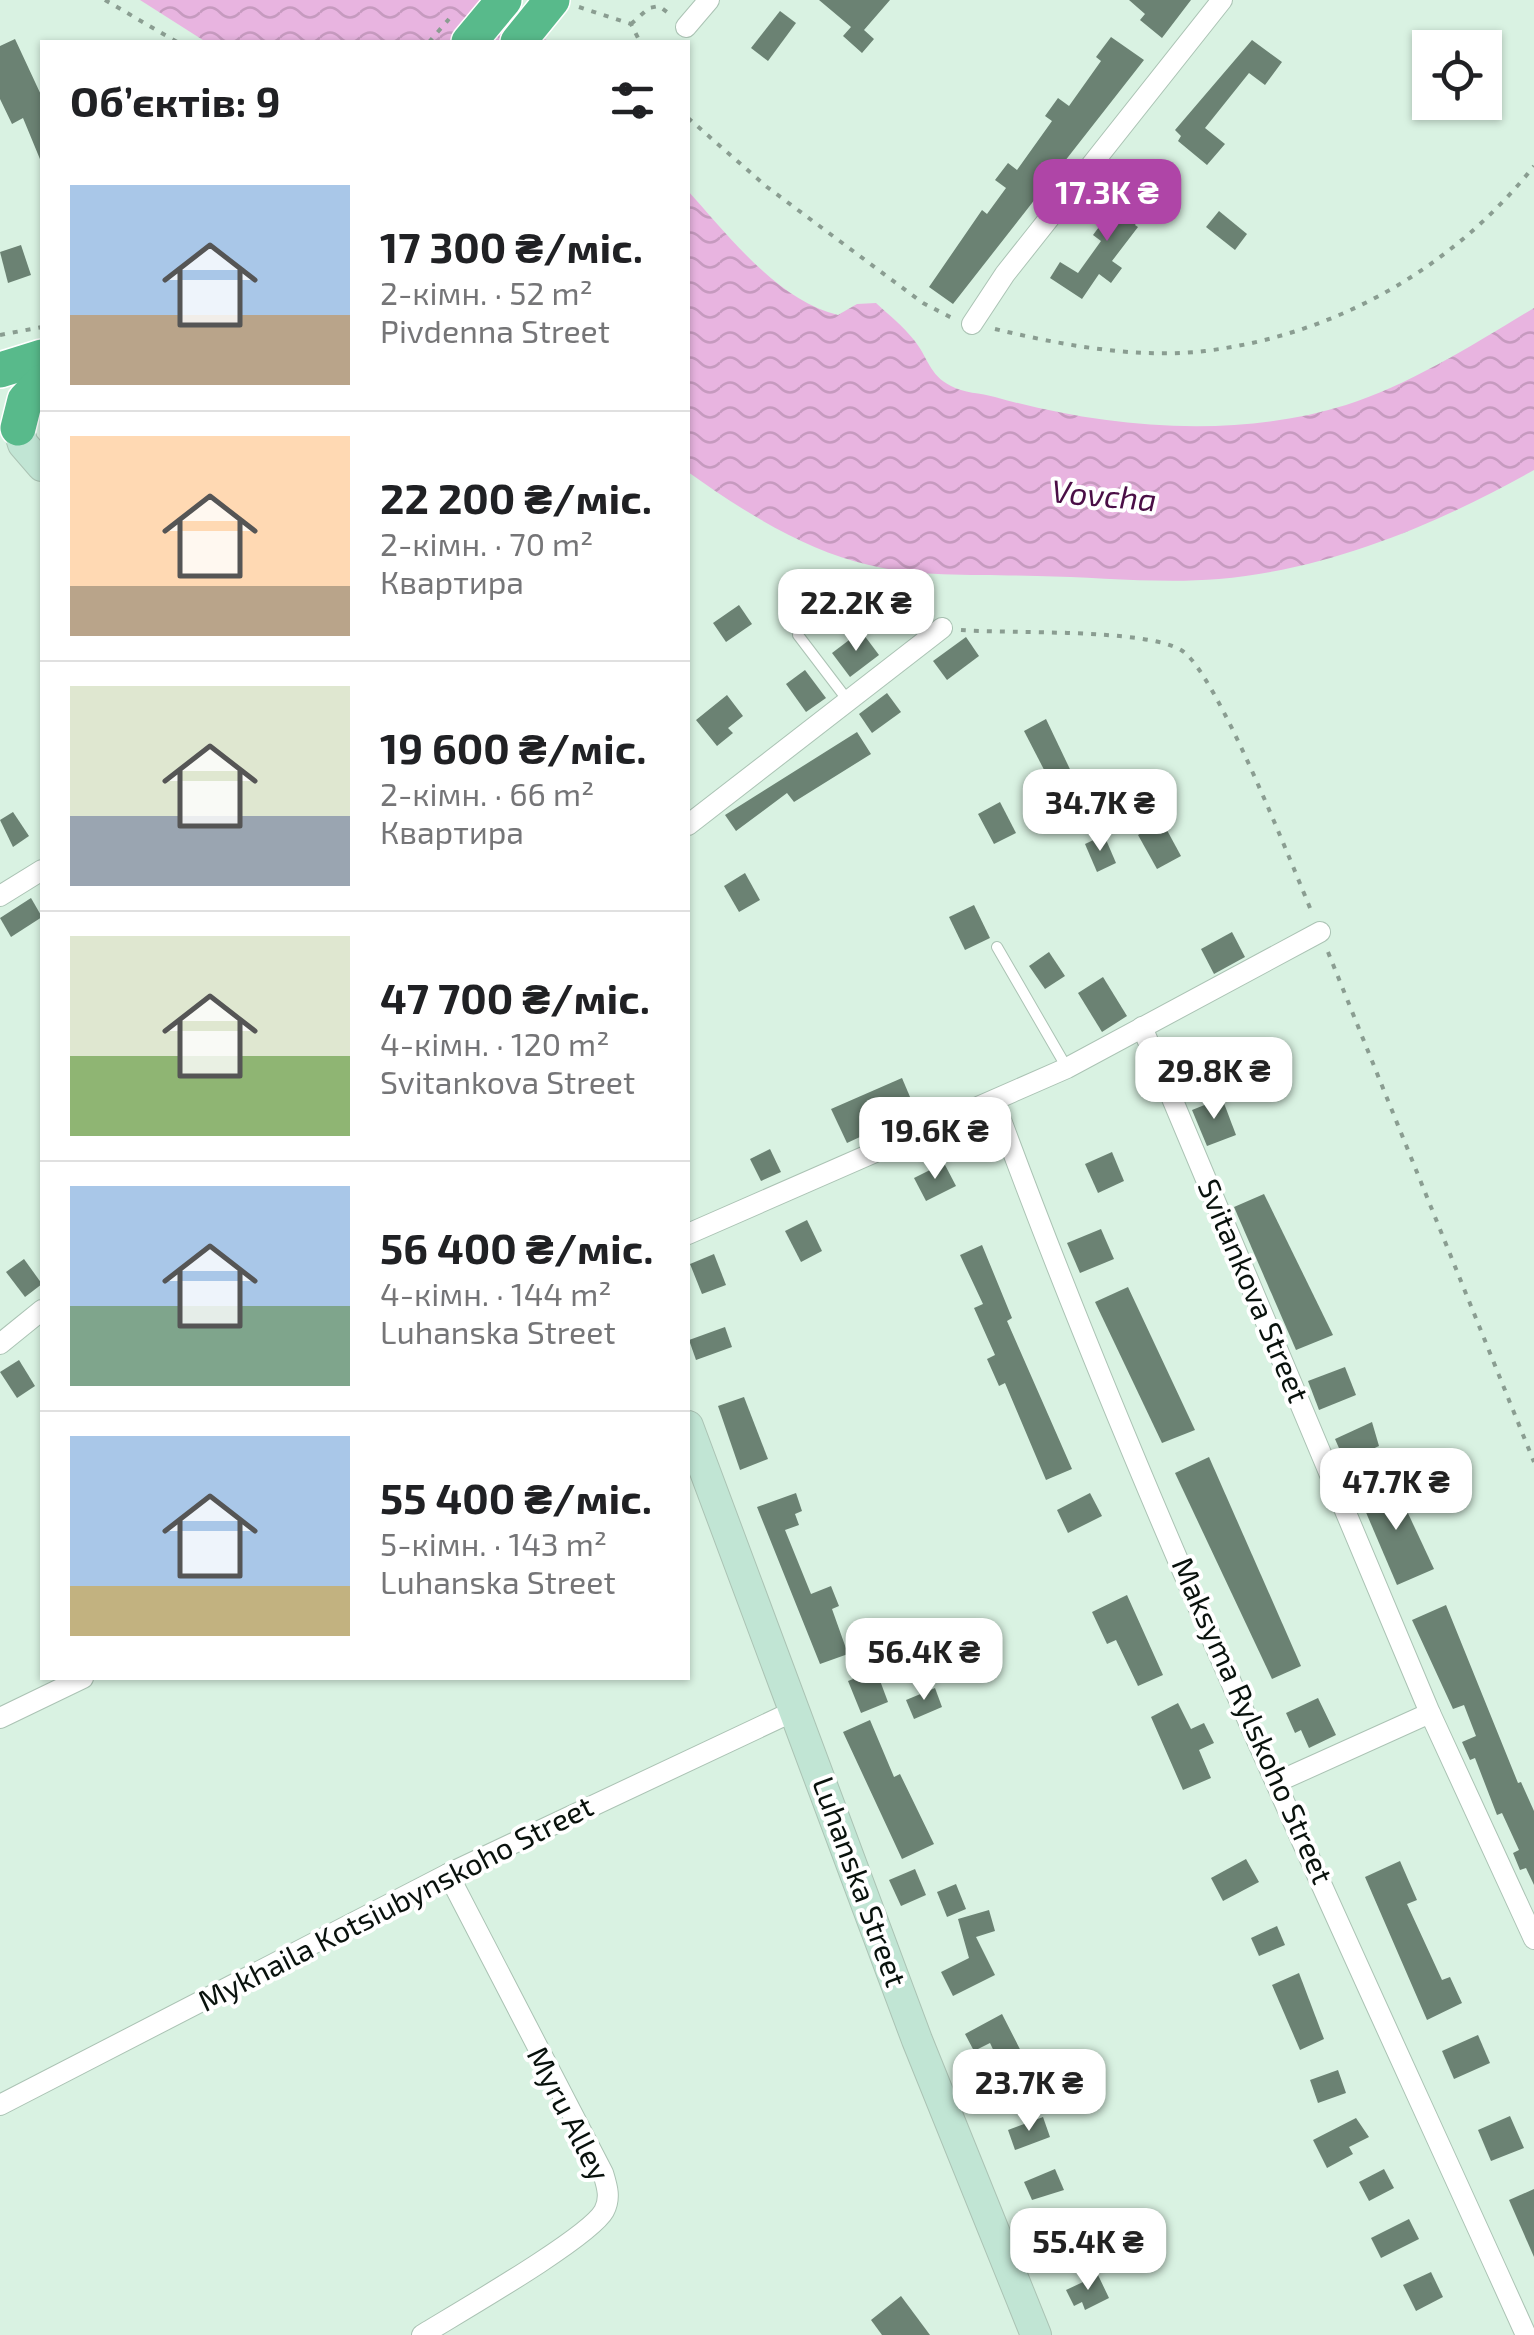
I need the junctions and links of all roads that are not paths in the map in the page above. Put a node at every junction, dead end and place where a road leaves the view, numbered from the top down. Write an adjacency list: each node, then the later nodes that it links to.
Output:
1 (504, 0): 6 (highway)
2 (709, 0): 5 (street)
3 (1222, 0): 8 (street)
4 (564, 3): 7 (highway)
5 (686, 27)
6 (471, 40)
7 (520, 40)
8 (972, 324)
9 (40, 359): 10 (highway)
10 (0, 370)
11 (40, 384): 12 (highway)
12 (15, 423): 13 (main road)
13 (40, 464)
14 (942, 628): 16 (street)
15 (798, 634): 16 (lane)
16 (850, 703): 17 (street)
17 (690, 823)
18 (40, 871): 19 (street)
19 (0, 896)
20 (1320, 932): 22 (street)
21 (997, 947): 23 (lane)
22 (1142, 1027): 23 (street); 31 (street, Svitankova Street)
23 (1067, 1068): 24 (street)
24 (994, 1101): 25 (street); 33 (street, Maksyma Rylskoho Street)
25 (690, 1233)
26 (40, 1312): 27 (street)
27 (0, 1344)
28 (690, 1431): 30 (main road, Luhanska Street)
29 (79, 1680): 32 (street)
30 (796, 1710): 34 (street, Mykhaila Kotsiubynskoho Street); 37 (main road, Luhanska Street)
31 (1430, 1712): 33 (street); 35 (street, Svitankova Street)
32 (0, 1718)
33 (1277, 1782): 39 (street, Maksyma Rylskoho Street)
34 (448, 1874): 36 (street, Mykhaila Kotsiubynskoho Street); 38 (street, Myru Alley)
35 (1534, 1939)
36 (0, 2105)
37 (1030, 2332)
38 (422, 2335)
39 (1526, 2335)

